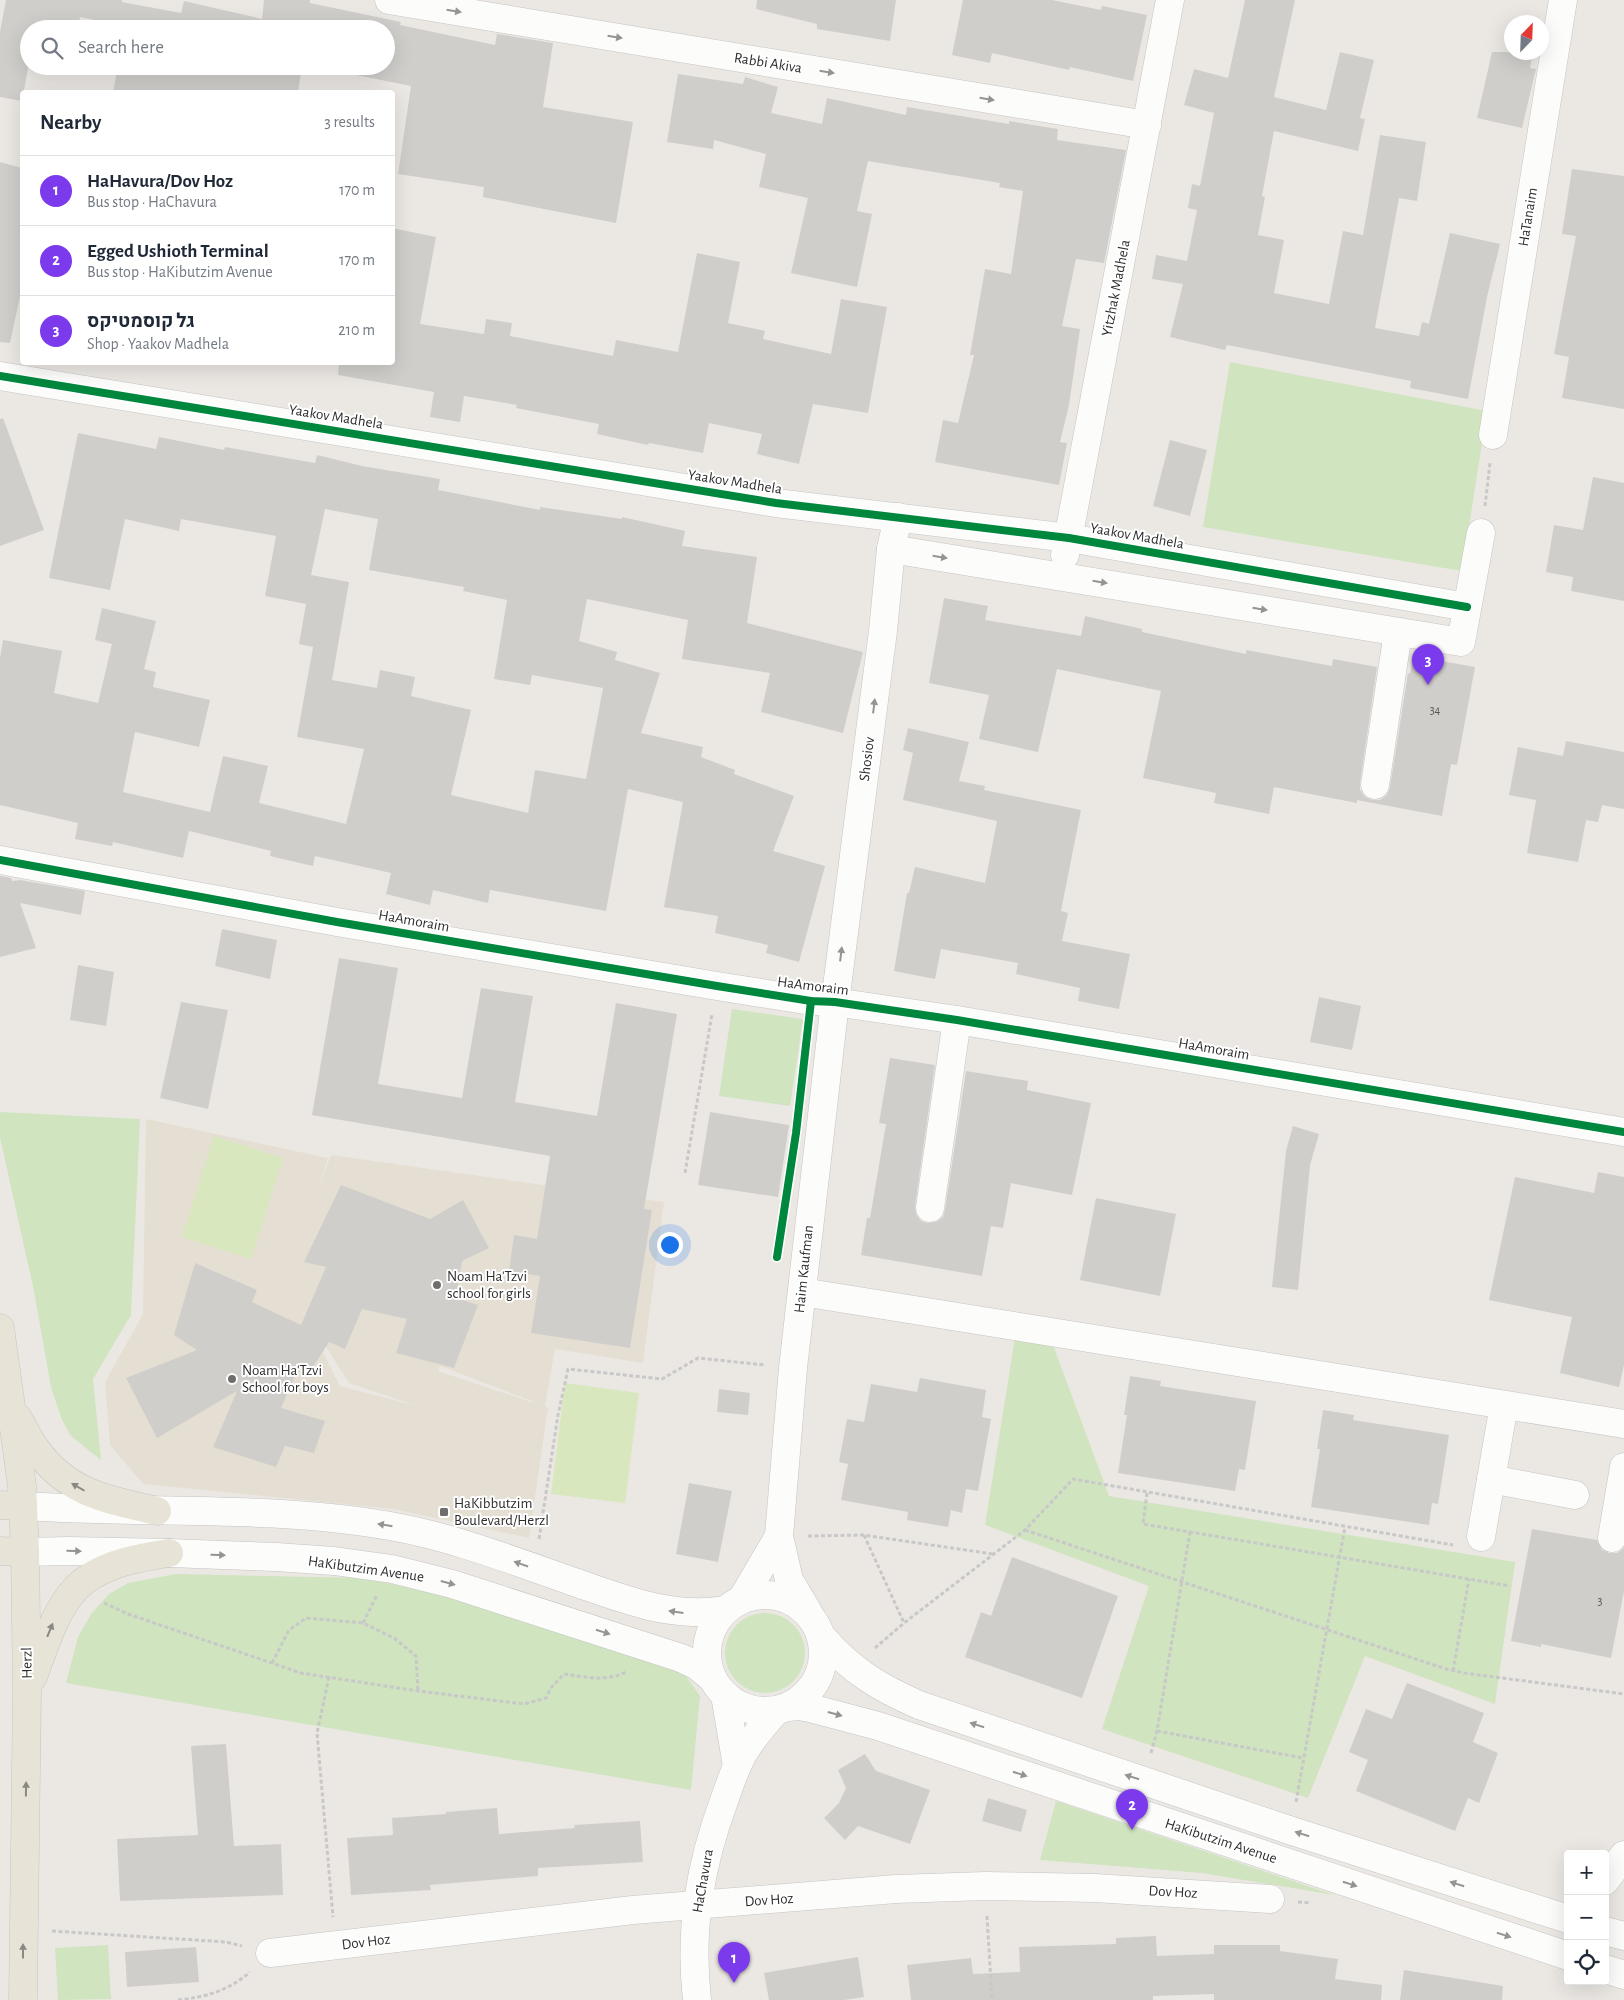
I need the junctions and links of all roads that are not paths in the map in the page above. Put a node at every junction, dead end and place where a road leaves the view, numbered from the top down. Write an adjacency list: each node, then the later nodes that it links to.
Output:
1 (389, 0): 4 (street, Rabbi Akiva, one-way to 4)
2 (1170, 0): 4 (street, Yitzhak Madhela)
3 (1563, 0): 6 (street, HaTanaim)
4 (1147, 125): 9 (street, Yitzhak Madhela)
5 (0, 376): 7 (street, Yaakov Madhela)
6 (1493, 435)
7 (898, 516): 9 (street, Yaakov Madhela); 10 (street, Shosiov)
8 (1482, 533): 12 (street)
9 (1068, 538): 11 (street, Yitzhak Madhela); 12 (street, Yaakov Madhela)
10 (892, 549): 11 (street, one-way to 11); 16 (street, Shosiov, one-way to 10)
11 (1061, 576): 13 (street, one-way to 13)
12 (1467, 607): 13 (street)
13 (1398, 632): 14 (street)
14 (1376, 785)
15 (0, 860): 16 (street, HaAmoraim)
16 (835, 1002): 17 (street, HaAmoraim); 20 (street, Haim Kaufman)
17 (957, 1020): 18 (street, HaAmoraim); 19 (street)
18 (1624, 1132)
19 (930, 1208)
20 (802, 1292): 23 (street); 30 (street, Haim Kaufman)
21 (0, 1328): 22 (main road, Herzl)
22 (11, 1404): 28 (main road, Herzl); 29 (main road, one-way to 22)
23 (1504, 1405): 24 (street); 26 (street)
24 (1624, 1424)
25 (1624, 1466): 31 (street)
26 (1491, 1479): 27 (street); 32 (street)
27 (1574, 1495)
28 (12, 1505): 29 (street); 33 (main road, Herzl)
29 (157, 1511): 35 (street, one-way to 29)
30 (779, 1536): 35 (street, Haim Kaufman); 36 (street, Haim Kaufman)
31 (1612, 1538)
32 (1470, 1542)
33 (13, 1552): 34 (street, HaKibutzim Avenue, one-way to 34); 39 (main road, Herzl)
34 (169, 1553): 38 (street, HaKibutzim Avenue, one-way to 38); 39 (main road, one-way to 34)
35 (734, 1605): 36 (street); 38 (street)
36 (808, 1612): 37 (street)
37 (822, 1637): 40 (street); 45 (street, one-way to 37)
38 (719, 1687): 40 (street); 41 (street, HaChavura)
39 (27, 1692): 55 (main road, Herzl, one-way to 39)
40 (782, 1709): 41 (street, HaChavura); 52 (street, HaKibutzim Avenue, one-way to 52)
41 (737, 1766): 47 (street, HaChavura)
42 (1624, 1855): 43 (street)
43 (1609, 1876)
44 (1270, 1899): 47 (street, Dov Hoz)
45 (1503, 1899): 46 (street); 48 (street)
46 (1564, 1901)
47 (697, 1905): 51 (street, Dov Hoz); 56 (street, HaChavura)
48 (1564, 1918)
49 (1609, 1932): 50 (street)
50 (1624, 1936)
51 (270, 1953)
52 (1564, 1955)
53 (1609, 1970): 54 (street)
54 (1624, 1975)
55 (23, 2000)
56 (697, 2000)

